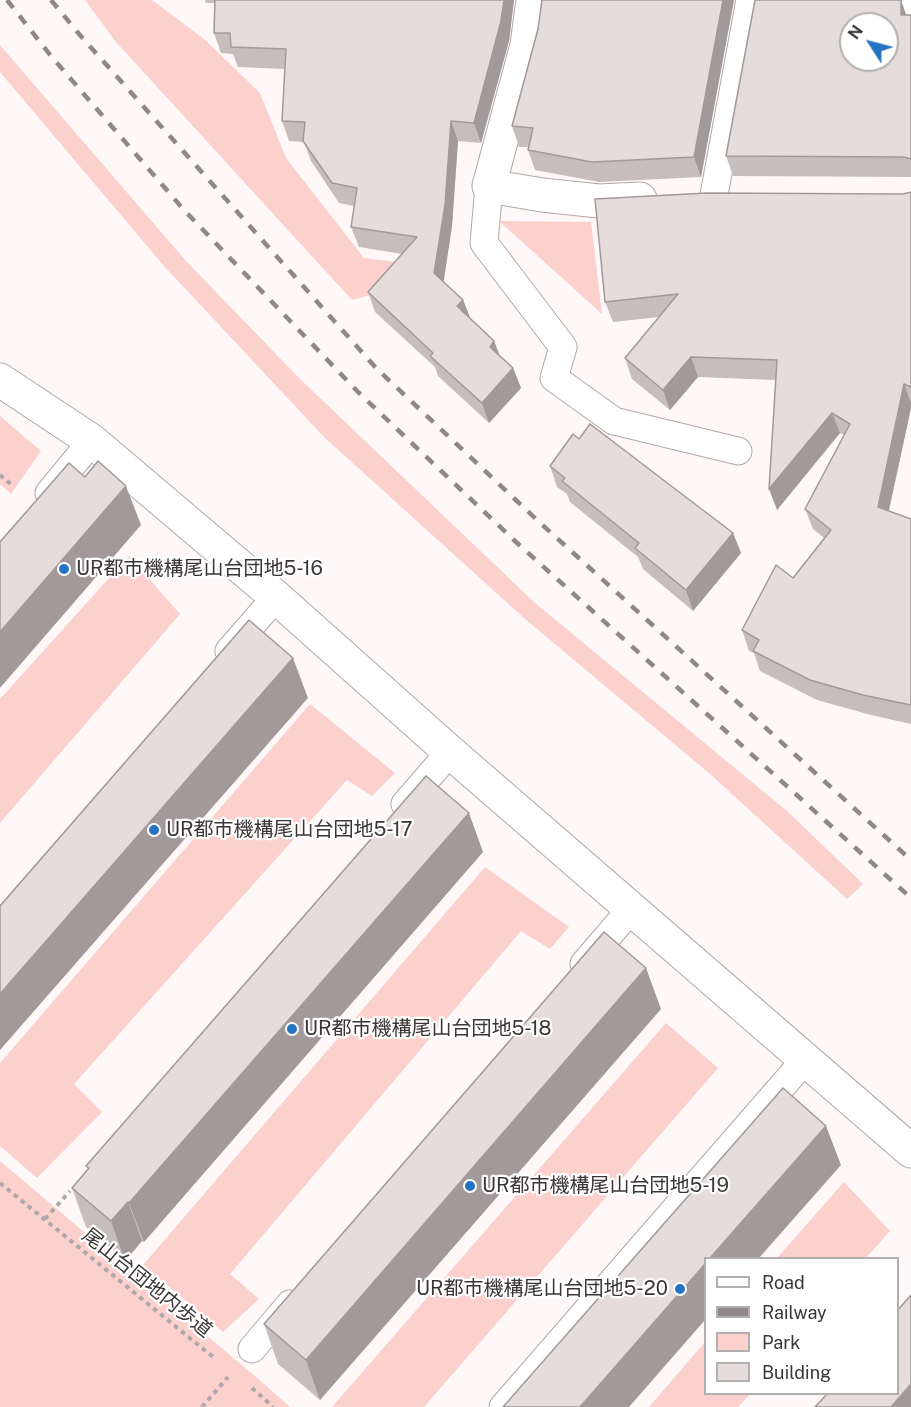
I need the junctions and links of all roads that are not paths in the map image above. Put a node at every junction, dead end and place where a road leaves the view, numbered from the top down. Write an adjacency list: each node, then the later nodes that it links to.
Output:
1 (533, 0): 5 (street)
2 (757, 3): 6 (lane)
3 (842, 4): 4 (lane)
4 (911, 4)
5 (489, 186): 6 (street); 10 (lane)
6 (714, 195): 7 (street)
7 (749, 195)
8 (0, 380): 9 (street)
9 (92, 441): 11 (lane); 12 (street)
10 (738, 452)
11 (30, 515)
12 (276, 597): 13 (lane); 14 (street)
13 (214, 667)
14 (450, 752): 15 (lane); 16 (street)
15 (388, 824)
16 (632, 908): 17 (lane); 18 (street)
17 (570, 980)
18 (805, 1060): 19 (street); 22 (lane)
19 (911, 1151)
20 (306, 1286): 21 (lane)
21 (252, 1349)
22 (503, 1407)

